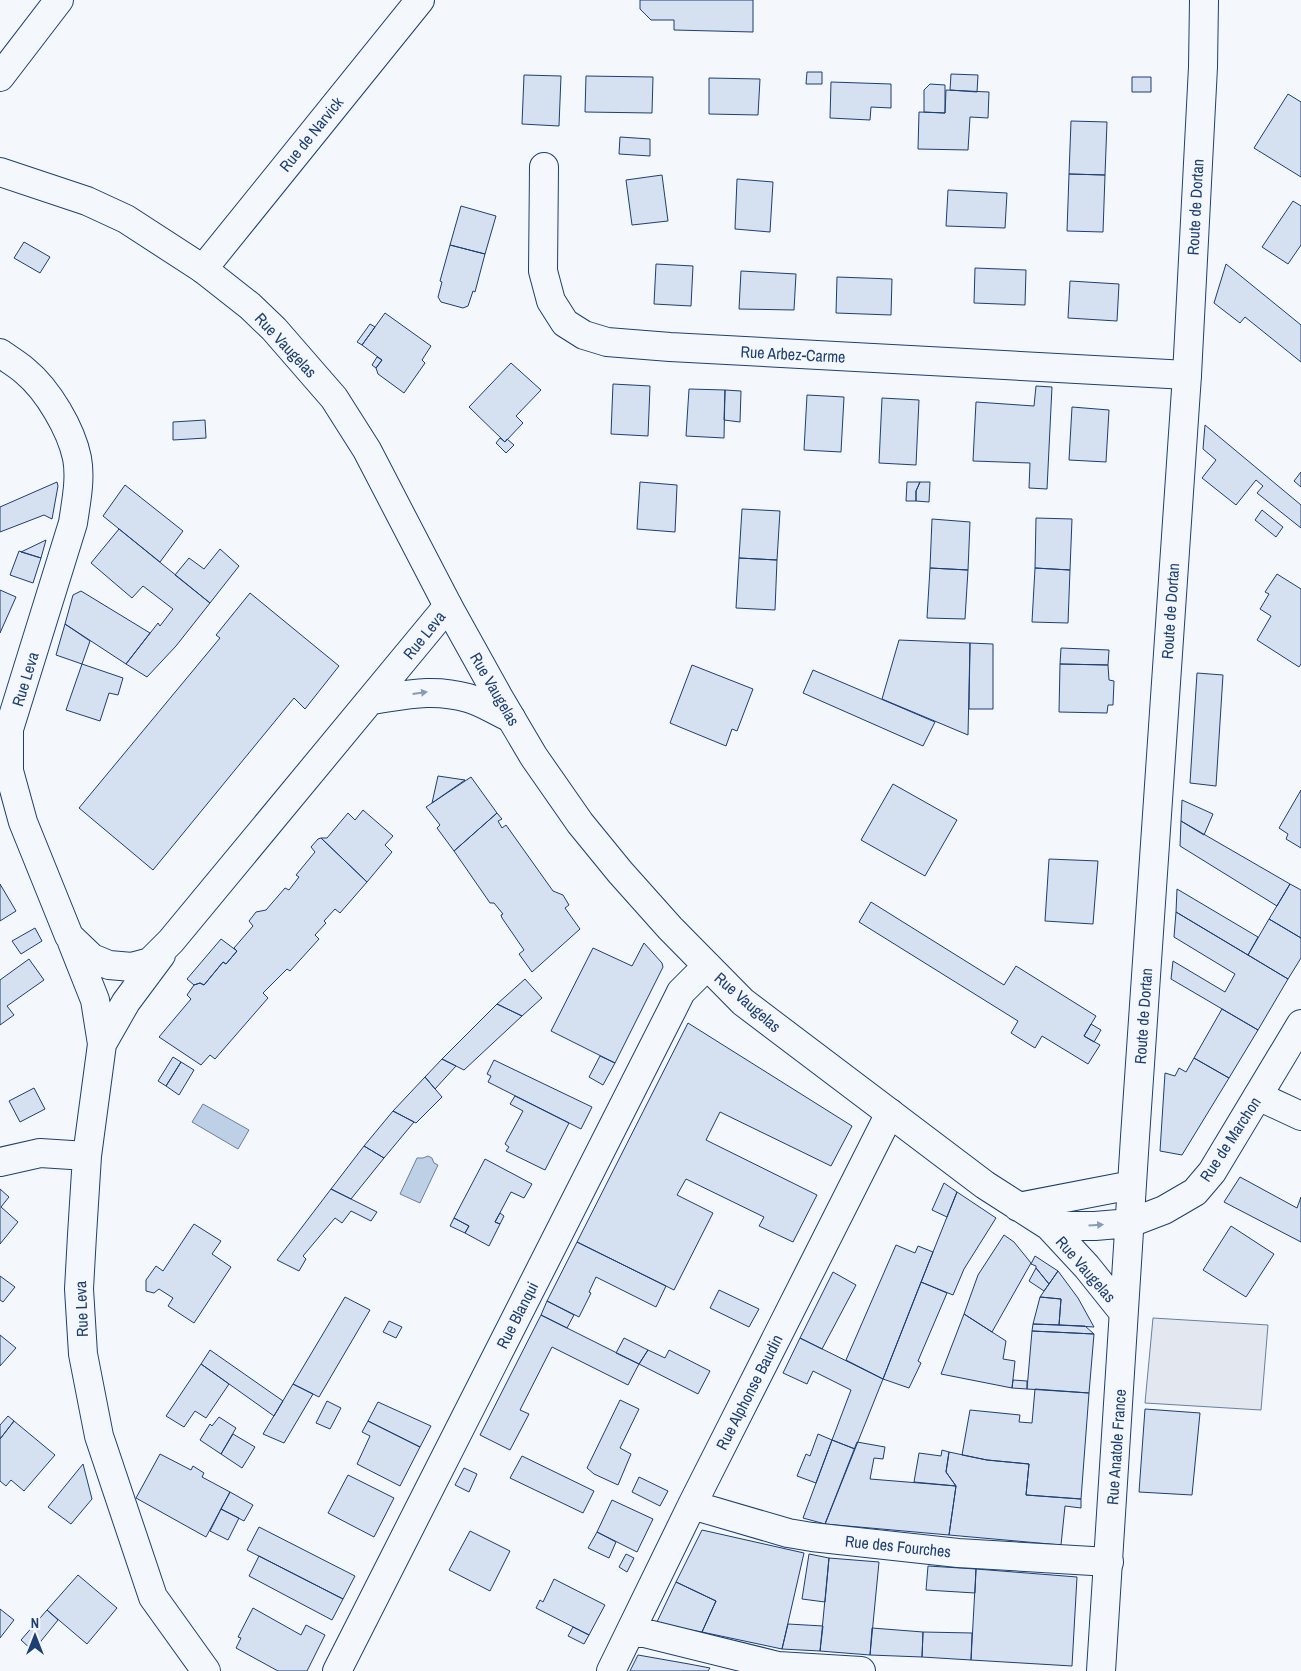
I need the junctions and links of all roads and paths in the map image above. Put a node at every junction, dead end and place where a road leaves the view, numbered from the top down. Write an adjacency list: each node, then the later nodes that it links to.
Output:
1 (58, 0): 4 (street)
2 (420, 0): 7 (street, Rue de Narvick)
3 (1204, 0): 9 (street, Route de Dortan)
4 (0, 77)
5 (544, 167): 9 (street, Rue Arbez-Carme)
6 (0, 172): 7 (street, Rue Vaugelas)
7 (203, 269): 10 (street, Rue Vaugelas)
8 (0, 353): 13 (street, Rue Leva)
9 (1187, 375): 23 (street, Route de Dortan)
10 (448, 606): 11 (street, Rue Leva); 12 (street, Rue Vaugelas)
11 (371, 700): 12 (street, one-way to 12); 14 (street, Rue Leva)
12 (511, 718): 15 (street, Rue Vaugelas)
13 (69, 936): 14 (street, Rue Leva); 17 (street)
14 (172, 941): 17 (street, Rue Leva)
15 (707, 966): 19 (street, Rue Vaugelas); 32 (street, Rue Blanqui)
16 (1301, 1024): 18 (street, Rue de Marchon)
17 (102, 1044): 21 (street, Rue Leva)
18 (1258, 1096): 20 (street); 25 (street, Rue de Marchon)
19 (890, 1113): 24 (street, Rue Vaugelas); 28 (street, Rue Alphonse Baudin)
20 (1301, 1116)
21 (88, 1156): 22 (street); 31 (street, Rue Leva)
22 (0, 1162)
23 (1132, 1185): 24 (street); 25 (street, Route de Dortan)
24 (1018, 1207): 26 (street, Rue Vaugelas)
25 (1130, 1223): 26 (street, Rue Vaugelas, one-way to 25); 27 (street, Rue Anatole France)
26 (1049, 1226): 27 (street, Rue Vaugelas)
27 (1123, 1312): 29 (street, Rue Anatole France)
28 (692, 1504): 29 (street, Rue des Fourches); 30 (street, Rue Alphonse Baudin)
29 (1108, 1562): 35 (street, Rue Anatole France)
30 (632, 1630): 33 (street, Rue Alphonse Baudin); 34 (street)
31 (206, 1671)
32 (337, 1671)
33 (611, 1671)
34 (861, 1671)
35 (1101, 1671)

